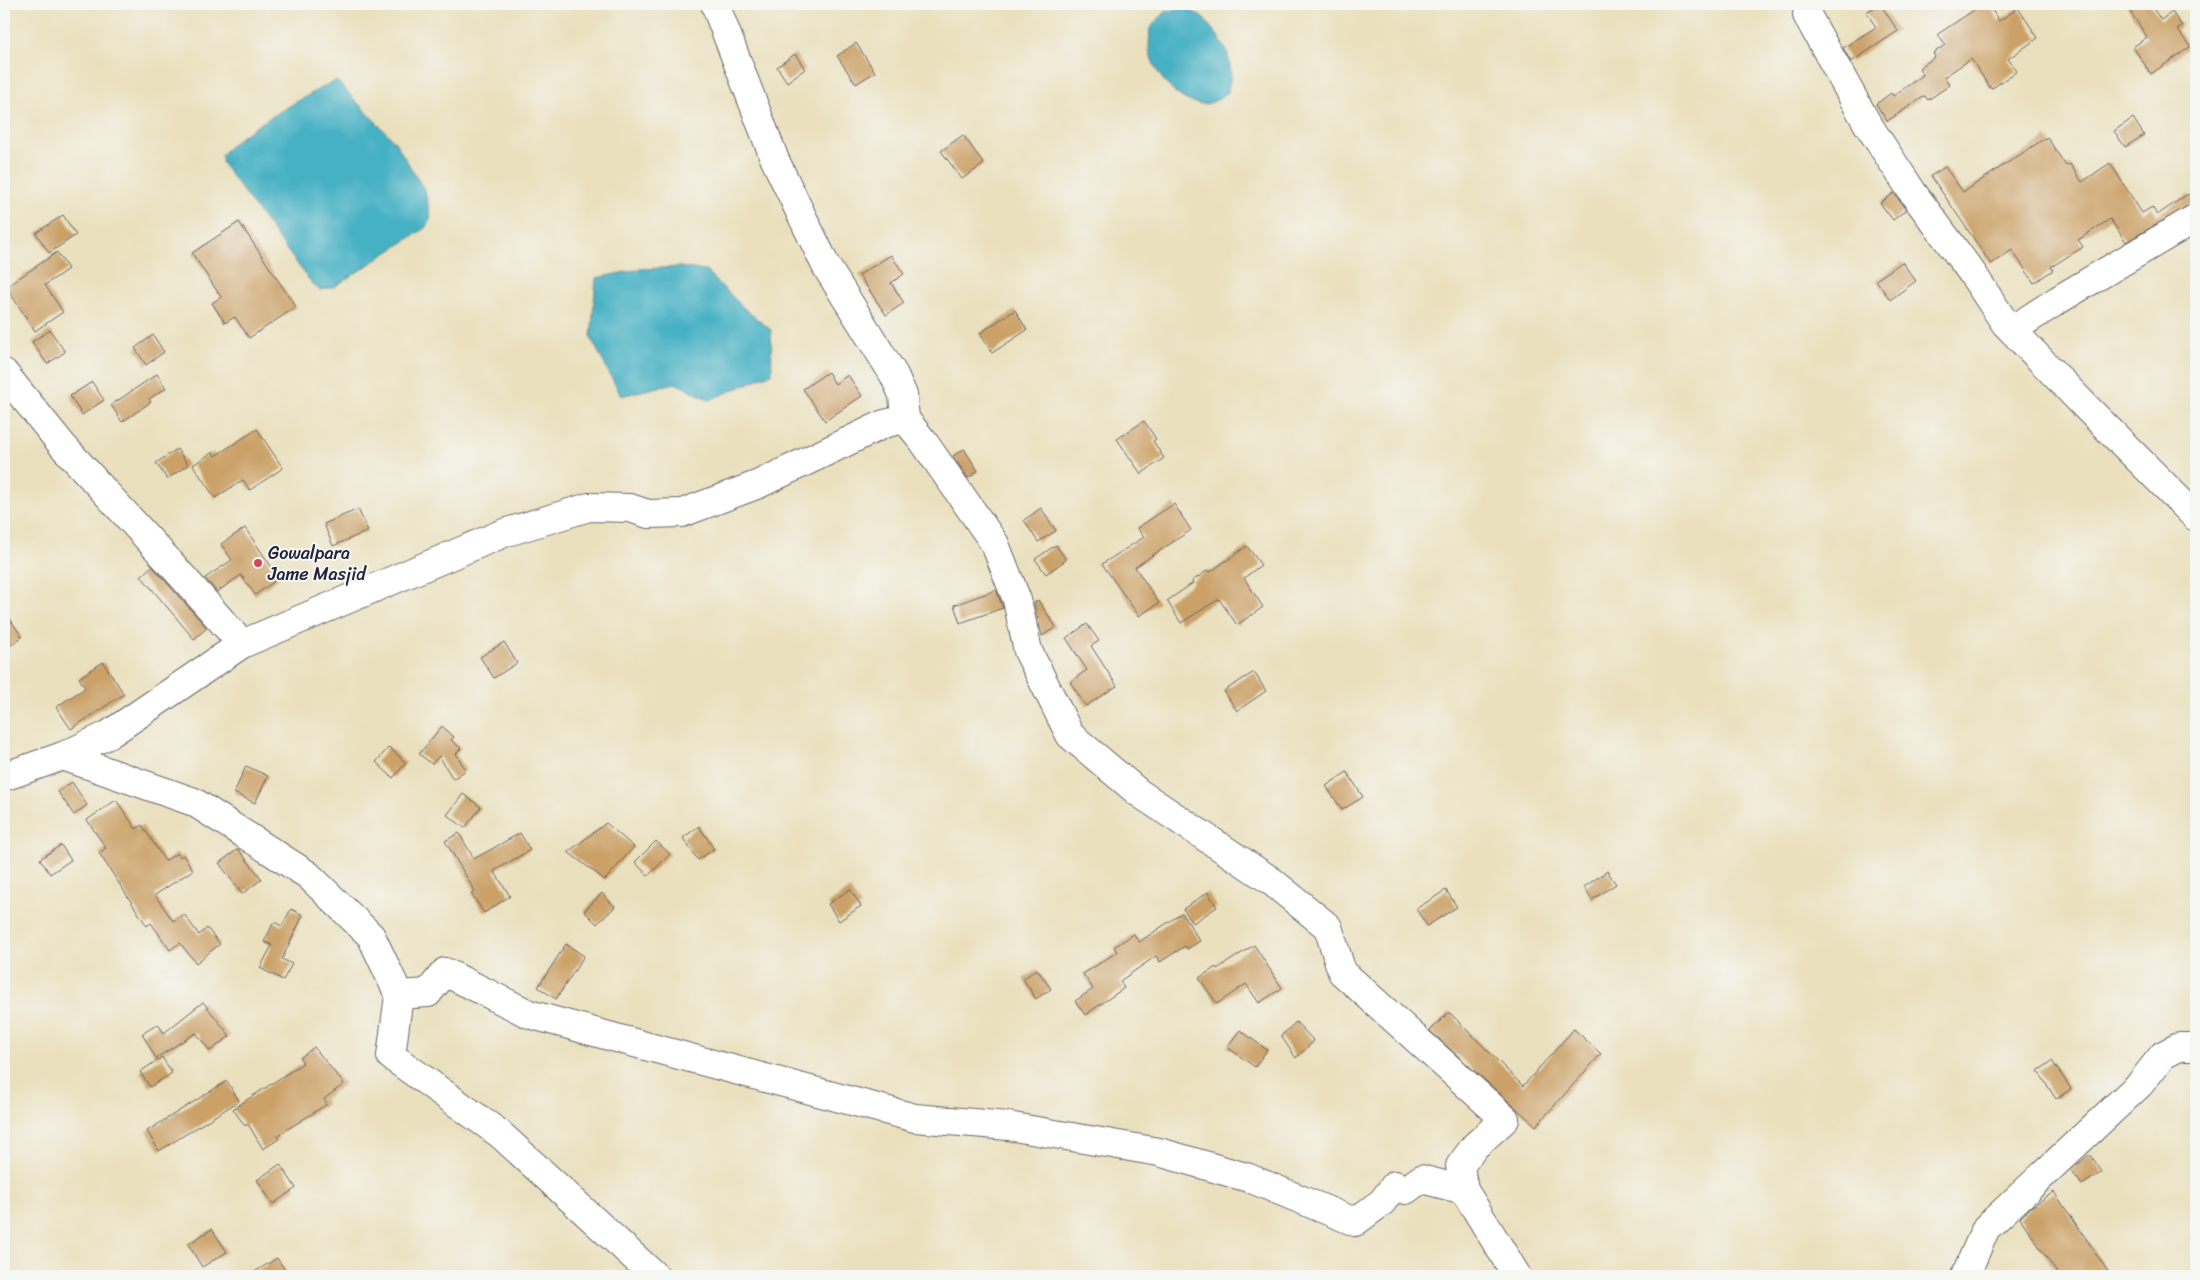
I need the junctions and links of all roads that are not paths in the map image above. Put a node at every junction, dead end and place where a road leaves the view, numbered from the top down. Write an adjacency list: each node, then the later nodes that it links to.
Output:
1 (715, 4): 6 (street)
2 (1807, 15): 4 (street)
3 (2196, 218): 4 (street)
4 (2012, 330): 7 (street)
5 (4, 373): 8 (street)
6 (904, 419): 8 (street); 13 (street)
7 (2196, 517)
8 (242, 644): 9 (street)
9 (63, 756): 10 (street); 11 (street)
10 (4, 774)
11 (399, 995): 13 (street); 14 (street)
12 (2196, 1047): 16 (street)
13 (1464, 1190): 15 (street)
14 (655, 1276)
15 (1517, 1276)
16 (1965, 1276)

